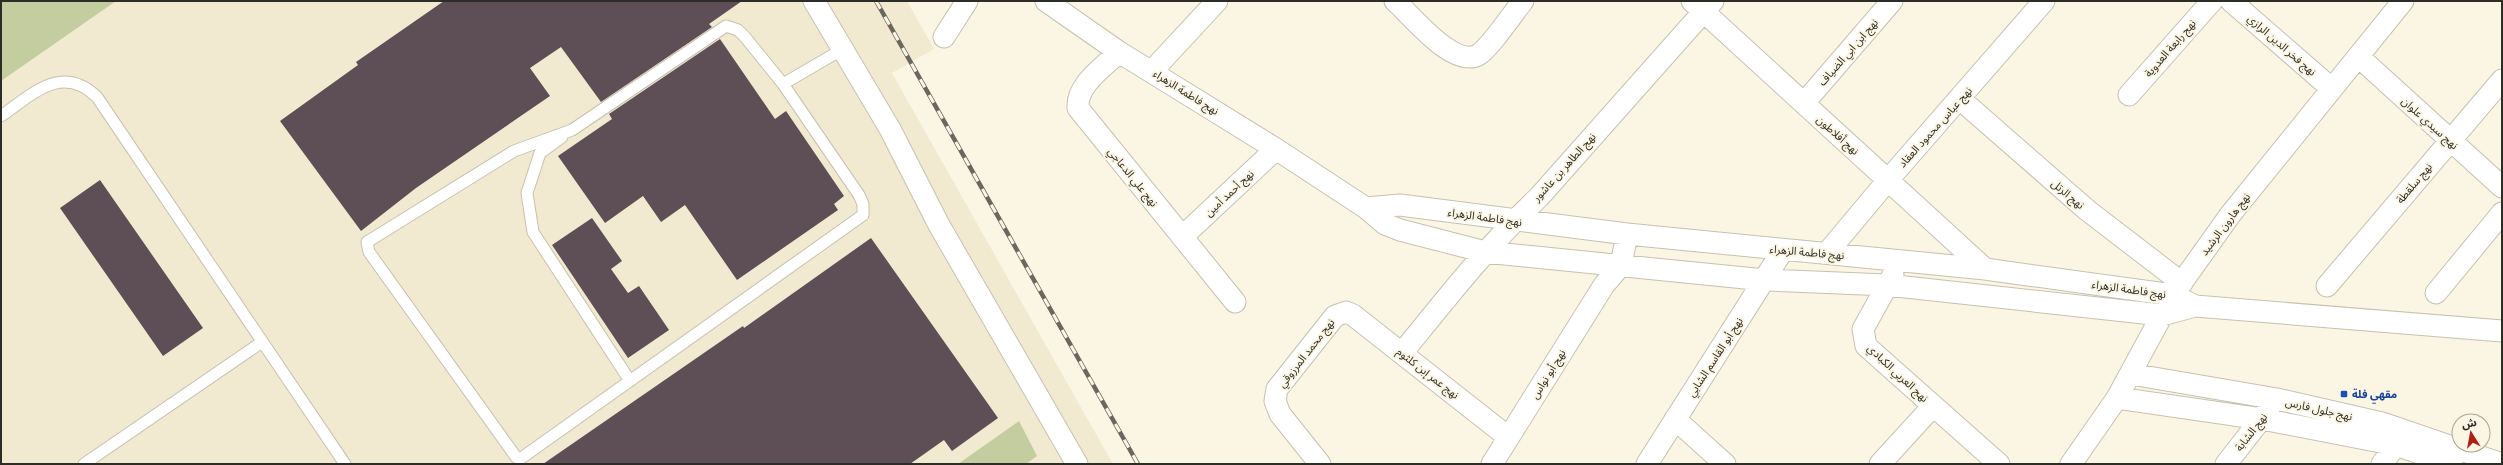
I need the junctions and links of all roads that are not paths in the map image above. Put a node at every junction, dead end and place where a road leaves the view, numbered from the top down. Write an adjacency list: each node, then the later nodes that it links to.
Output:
1 (814, 1): 14 (street)
2 (967, 1): 13 (street)
3 (1046, 1): 15 (street, نهج فاطمة الزهراء)
4 (1217, 1): 17 (street)
5 (1395, 1): 6 (street)
6 (1523, 1)
7 (1892, 1): 23 (street, نهج ابن ابي الضياف)
8 (2044, 1): 22 (street, نهج عباس محمود العقاد)
9 (2212, 1): 21 (street, نهج رابعة العدوية)
10 (2231, 1): 20 (street, نهج فخر الدين الرازي)
11 (2403, 1): 16 (street, نهج هارون الرشيد)
12 (1703, 5): 23 (street, نهج أفلاطون); 32 (street, نهج الطاهر بن عاشور)
13 (944, 37)
14 (843, 49): 19 (lane); 67 (street)
15 (1119, 52): 17 (street, نهج فاطمة الزهراء); 35 (street, نهج علي الدعاجي)
16 (2359, 57): 20 (street, نهج هارون الرشيد); 26 (street, نهج سيدي علوان)
17 (1152, 71): 27 (street, نهج فاطمة الزهراء)
18 (2502, 80): 26 (street, نهج سلقطة)
19 (783, 84): 25 (lane); 57 (lane)
20 (2332, 89): 47 (street, نهج هارون الرشيد)
21 (2129, 95)
22 (1960, 99): 28 (street, نهج عباس محمود العقاد); 47 (street, نهج الرتل)
23 (1804, 104): 28 (street, نهج أفلاطون)
24 (1, 116): 54 (lane)
25 (572, 130): 57 (lane); 57 (lane)
26 (2449, 141): 29 (street, نهج سيدي علوان); 46 (street, نهج سلقطة)
27 (1276, 149): 30 (street, نهج فاطمة الزهراء); 35 (street, نهج أحمد أمين)
28 (1888, 180): 38 (street, نهج عباس محمود العقاد); 42 (street, نهج أفلاطون)
29 (2502, 187)
30 (1366, 208): 32 (street, نهج فاطمة الزهراء); 37 (street, نهج فاطمة الزهراء)
31 (2502, 213): 48 (street)
32 (1513, 221): 33 (street, نهج فاطمة الزهراء); 37 (street, نهج الطاهر بن عاشور)
33 (1599, 230): 34 (street, نهج فاطمة الزهراء); 39 (street)
34 (1627, 234): 36 (street, نهج فاطمة الزهراء); 41 (street)
35 (1182, 237): 49 (street, نهج علي الدعاجي)
36 (1783, 250): 38 (street, نهج فاطمة الزهراء); 43 (street, نهج أبو القاسم الشابي)
37 (1485, 252): 39 (street, نهج فاطمة الزهراء); 55 (street, نهج الطاهر بن عاشور)
38 (1827, 253): 40 (street, نهج فاطمة الزهراء)
39 (1594, 262): 41 (street, نهج فاطمة الزهراء); 44 (street)
40 (1901, 262): 42 (street, نهج فاطمة الزهراء); 45 (street, نهج العربي الكبادي)
41 (1621, 264): 43 (street, نهج فاطمة الزهراء); 44 (street, نهج أبو نواس)
42 (1985, 269): 47 (street, نهج فاطمة الزهراء)
43 (1765, 280): 45 (street, نهج فاطمة الزهراء); 61 (street, نهج أبو القاسم الشابي)
44 (1604, 285): 63 (street, نهج أبو نواس)
45 (1887, 285): 52 (street, نهج فاطمة الزهراء); 60 (street, نهج العربي الكبادي)
46 (2327, 286)
47 (2178, 289): 50 (street, نهج فاطمة الزهراء); 52 (street, نهج هارون الرشيد)
48 (2436, 293)
49 (1235, 302)
50 (2195, 306): 52 (street, نهج فاطمة الزهراء); 53 (street)
51 (1346, 312): 55 (street, نهج عمر إبن كلثوم); 68 (street, نهج محمد المرزوقي)
52 (2162, 315): 56 (street, نهج هارون الرشيد)
53 (2502, 330)
54 (262, 342): 65 (lane); 66 (lane)
55 (1402, 353): 63 (street, نهج عمر إبن كلثوم)
56 (2131, 374): 58 (street, نهج هارون الرشيد); 59 (street, نهج جلول فارس)
57 (630, 381)
58 (2117, 398): 62 (street, نهج جلول فارس); 74 (street, نهج هارون الرشيد)
59 (2277, 399): 62 (street, نهج الشابة); 78 (street, نهج جلول فارس)
60 (1933, 406): 72 (street); 73 (street, نهج العربي الكبادي)
61 (1675, 419): 70 (street, نهج أبو القاسم الشابي); 71 (street)
62 (2262, 419): 64 (street, نهج جلول فارس); 75 (street, نهج الشابة)
63 (1508, 437): 69 (street, نهج أبو نواس)
64 (2396, 445): 76 (street); 77 (street, نهج جلول فارس)
65 (84, 464)
66 (345, 464)
67 (1077, 464)
68 (1320, 464)
69 (1492, 464)
70 (1647, 464)
71 (1725, 464)
72 (1880, 464)
73 (1999, 464)
74 (2070, 464)
75 (2226, 464)
76 (2382, 464)
77 (2452, 464)
78 (2502, 464)

